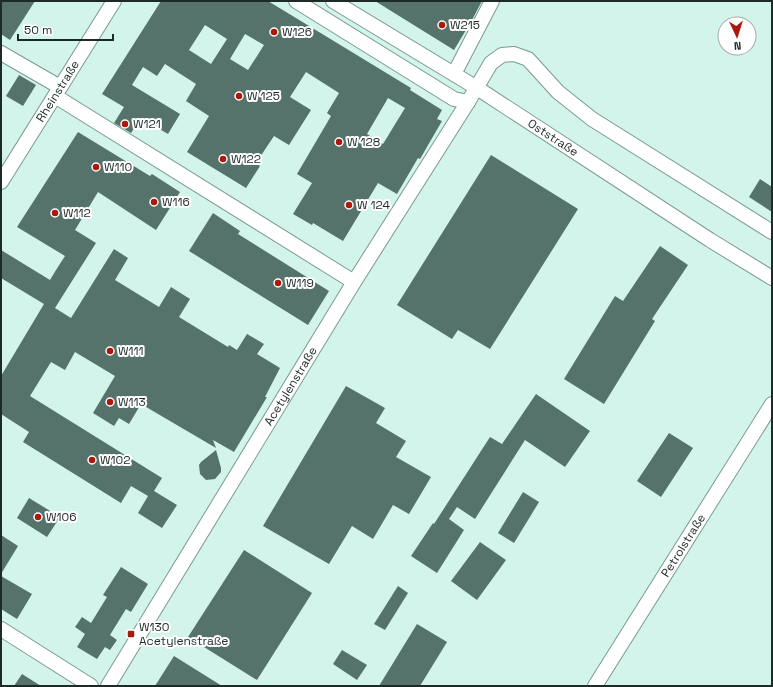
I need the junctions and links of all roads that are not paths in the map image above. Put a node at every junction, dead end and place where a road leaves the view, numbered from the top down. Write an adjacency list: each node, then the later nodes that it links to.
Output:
1 (114, 1): 8 (street, Rheinstraße)
2 (296, 1): 9 (street)
3 (333, 1): 6 (street, Oststraße)
4 (492, 1): 6 (street)
5 (1, 53): 8 (street)
6 (454, 74): 7 (street, Oststraße)
7 (477, 88): 9 (street, Acetylenstraße); 11 (street, Acetylenstraße); 12 (street, Oststraße)
8 (57, 92): 10 (street, Rheinstraße); 13 (street)
9 (468, 102): 13 (street, Acetylenstraße)
10 (1, 182)
11 (772, 232)
12 (772, 278)
13 (354, 282): 17 (street, Acetylenstraße)
14 (772, 404): 18 (street, Petrolstraße)
15 (1, 629): 16 (street)
16 (91, 686)
17 (108, 686)
18 (595, 686)

